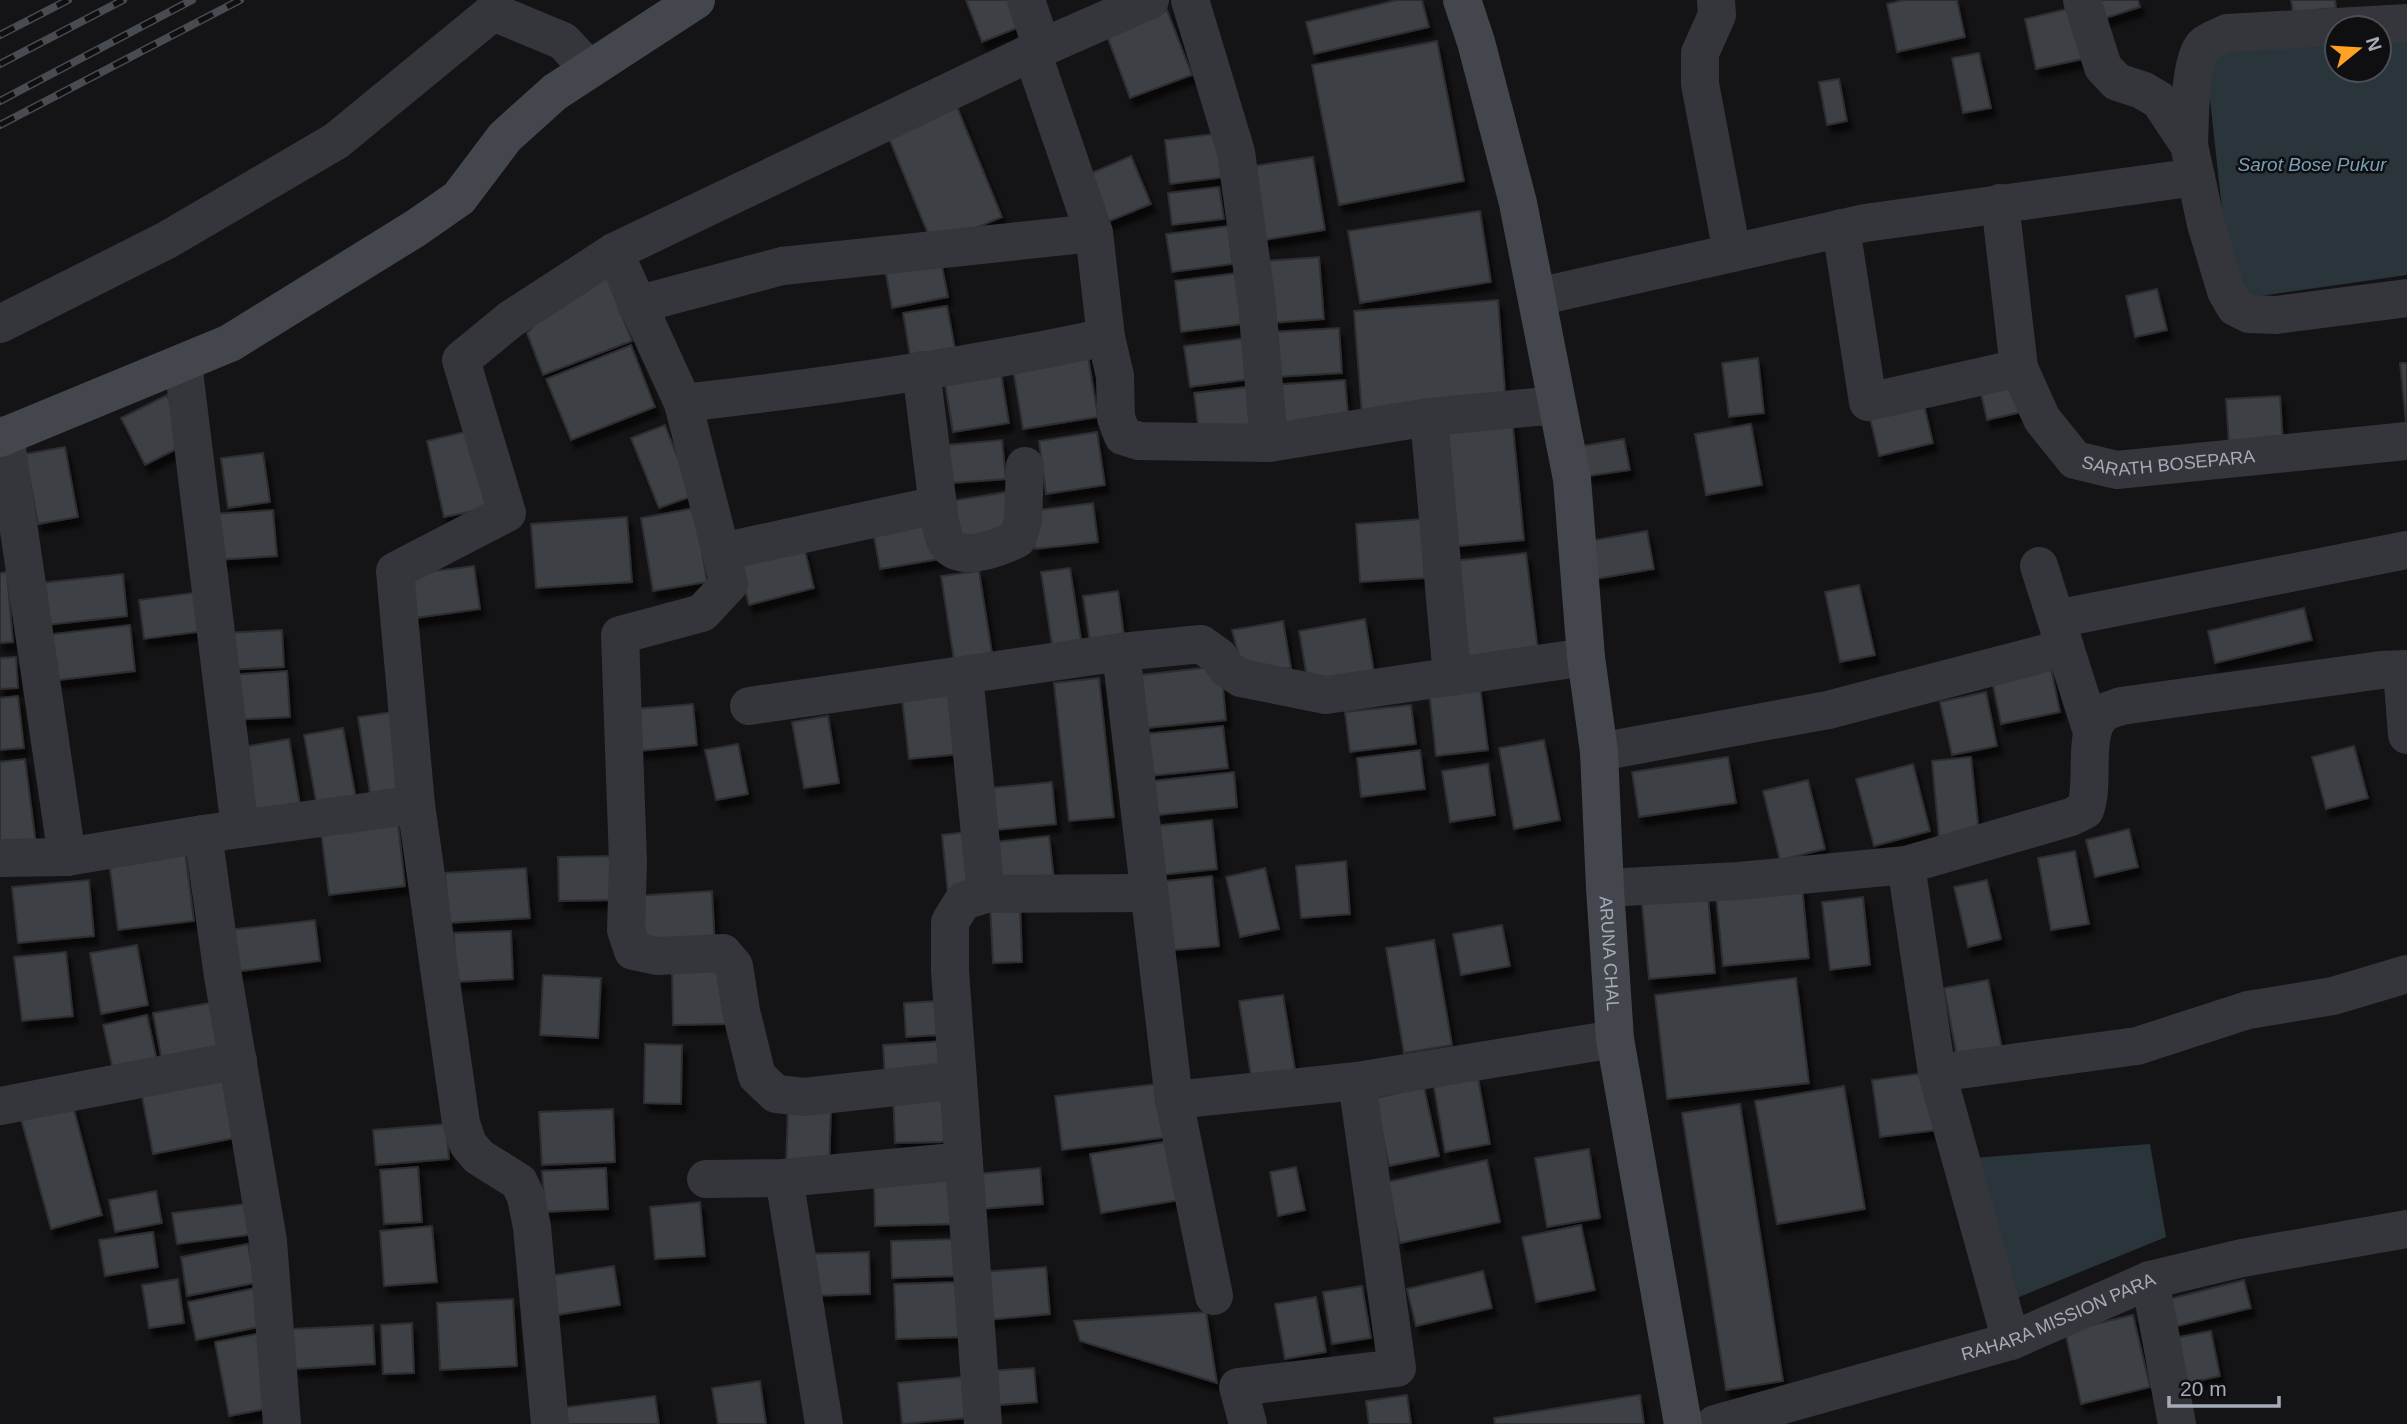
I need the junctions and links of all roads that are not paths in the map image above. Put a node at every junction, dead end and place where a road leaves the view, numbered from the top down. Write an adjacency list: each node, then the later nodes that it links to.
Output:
1 (696, 0): 10 (street)
2 (1026, 0): 9 (street)
3 (1150, 0): 9 (street)
4 (1190, 0): 30 (street)
5 (1462, 0): 17 (street, ARUNA CHAL)
6 (1716, 0): 16 (street)
7 (2082, 0): 11 (street)
8 (2407, 23): 11 (street)
9 (1037, 50): 14 (street); 15 (street)
10 (589, 69): 20 (street); 22 (street)
11 (2192, 161): 12 (street); 18 (street)
12 (2000, 203): 13 (street); 23 (street, SARATH BOSEPARA)
13 (1841, 228): 16 (street); 23 (street)
14 (1094, 233): 19 (street); 21 (street)
15 (614, 252): 19 (street); 46 (street)
16 (1732, 253): 17 (street)
17 (1536, 297): 26 (street, ARUNA CHAL)
18 (2407, 298)
19 (636, 305): 25 (street)
20 (0, 324)
21 (1106, 337): 24 (street); 30 (street)
22 (183, 363): 28 (street); 47 (street)
23 (2019, 368): 29 (street, SARATH BOSEPARA)
24 (921, 370): 25 (street); 32 (street)
25 (683, 403): 34 (street)
26 (1557, 405): 27 (street); 38 (street, ARUNA CHAL)
27 (1429, 417): 30 (street); 41 (street)
28 (2, 437): 49 (street)
29 (2407, 441)
30 (1269, 443)
31 (1025, 466): 32 (street)
32 (937, 505): 34 (street)
33 (2407, 550): 36 (street)
34 (721, 552): 59 (street)
35 (2039, 566): 36 (street)
36 (2061, 634): 43 (street); 45 (street)
37 (1121, 652): 40 (street); 41 (street); 53 (street)
38 (1586, 657): 41 (street); 45 (street, ARUNA CHAL)
39 (2404, 669): 43 (street); 44 (street)
40 (964, 675): 42 (street); 54 (street)
41 (1452, 677)
42 (749, 706)
43 (2091, 729): 51 (street)
44 (2407, 736)
45 (1599, 751): 52 (street, ARUNA CHAL)
46 (416, 805): 47 (street); 71 (street)
47 (240, 829): 48 (street)
48 (203, 834): 49 (street); 57 (street)
49 (67, 857): 50 (street)
50 (0, 858)
51 (1906, 865): 52 (street); 58 (street)
52 (1605, 888): 56 (street, ARUNA CHAL)
53 (1148, 893): 54 (street); 61 (street)
54 (986, 894): 59 (street)
55 (2407, 974): 58 (street)
56 (1615, 1038): 60 (street); 75 (street, ARUNA CHAL)
57 (238, 1060): 62 (street); 70 (street)
58 (1937, 1073): 69 (street)
59 (958, 1080): 63 (street)
60 (1357, 1081): 61 (street); 74 (street)
61 (1174, 1100): 68 (street)
62 (0, 1106)
63 (964, 1161): 64 (street); 73 (street)
64 (784, 1178): 65 (street); 72 (street)
65 (706, 1179)
66 (2407, 1229): 67 (street, RAHARA MISSION PARA)
67 (2150, 1280): 69 (street, RAHARA MISSION PARA); 77 (street)
68 (1214, 1296)
69 (2011, 1340): 76 (street, RAHARA MISSION PARA)
70 (282, 1424)
71 (550, 1424)
72 (824, 1424)
73 (983, 1424)
74 (1248, 1424)
75 (1683, 1424)
76 (1715, 1424)
77 (2177, 1424)

